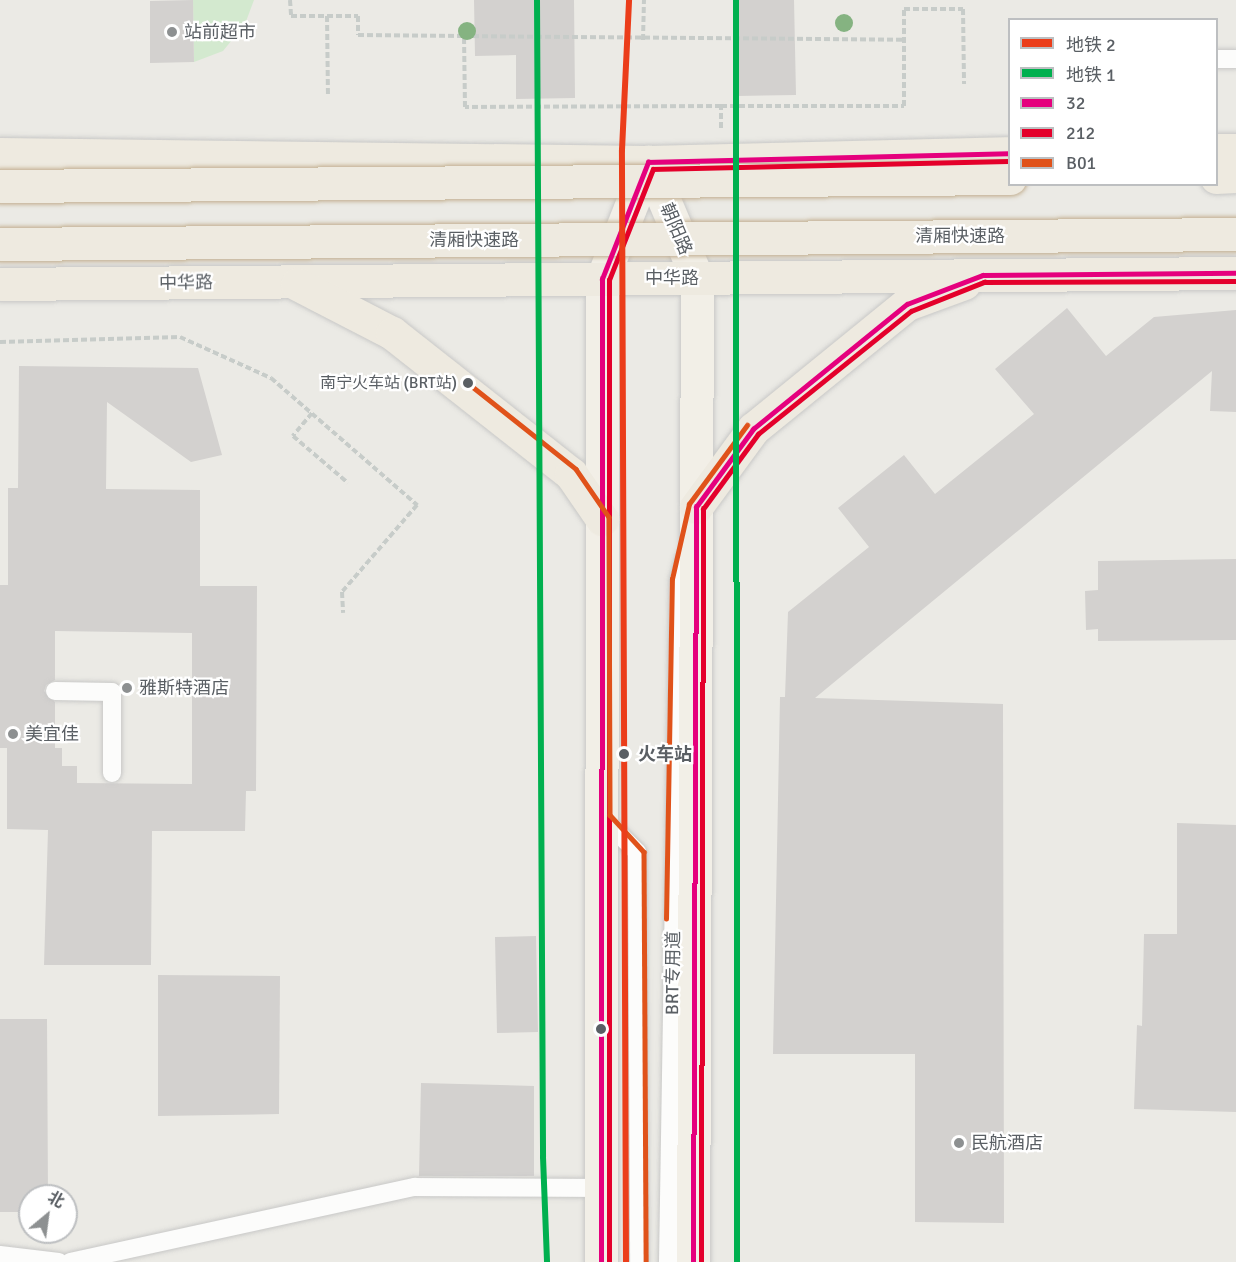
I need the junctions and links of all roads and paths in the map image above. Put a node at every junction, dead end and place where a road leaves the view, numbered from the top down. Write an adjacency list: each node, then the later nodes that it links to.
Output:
1 (291, 0): 3 (path)
2 (644, 0): 5 (path)
3 (327, 15): 4 (path); 10 (path)
4 (464, 36): 5 (path); 11 (path)
5 (643, 40): 6 (path)
6 (904, 40): 9 (path); 11 (path)
7 (1218, 59): 8 (lane)
8 (1236, 59)
9 (964, 84)
10 (328, 97)
11 (721, 106): 12 (path)
12 (721, 129)
13 (1218, 150): 14 (highway)
14 (1236, 150)
15 (1008, 153): 17 (highway)
16 (0, 154): 17 (highway)
17 (648, 162): 26 (main road, 朝阳路); 27 (main road, 朝阳路)
18 (1218, 177): 19 (highway)
19 (1236, 177)
20 (1008, 178): 21 (highway, bridge)
21 (0, 186)
22 (1236, 234): 23 (highway, 清厢快速路, bridge)
23 (0, 244)
24 (1236, 273): 25 (highway, 中华路)
25 (983, 275): 26 (highway, 中华路); 33 (highway)
26 (697, 278): 27 (highway, 中华路); 33 (main road, 朝阳路)
27 (602, 279): 28 (highway, 中华路); 34 (main road, 朝阳路)
28 (293, 282): 29 (highway, 中华路); 34 (highway)
29 (0, 284)
30 (0, 342): 31 (path)
31 (312, 413): 32 (path); 35 (path)
32 (348, 483)
33 (696, 507): 45 (lane, BRT专用道); 46 (main road, 朝阳路)
34 (602, 519): 38 (main road, 朝阳路)
35 (343, 613)
36 (55, 691): 37 (lane)
37 (112, 773)
38 (603, 818): 39 (main road, 朝阳路); 44 (lane, BRT专用道)
39 (600, 1188): 42 (lane); 43 (main road, 朝阳路)
40 (0, 1254): 41 (lane)
41 (59, 1262)
42 (70, 1262)
43 (601, 1262)
44 (639, 1262)
45 (668, 1262)
46 (693, 1262)

